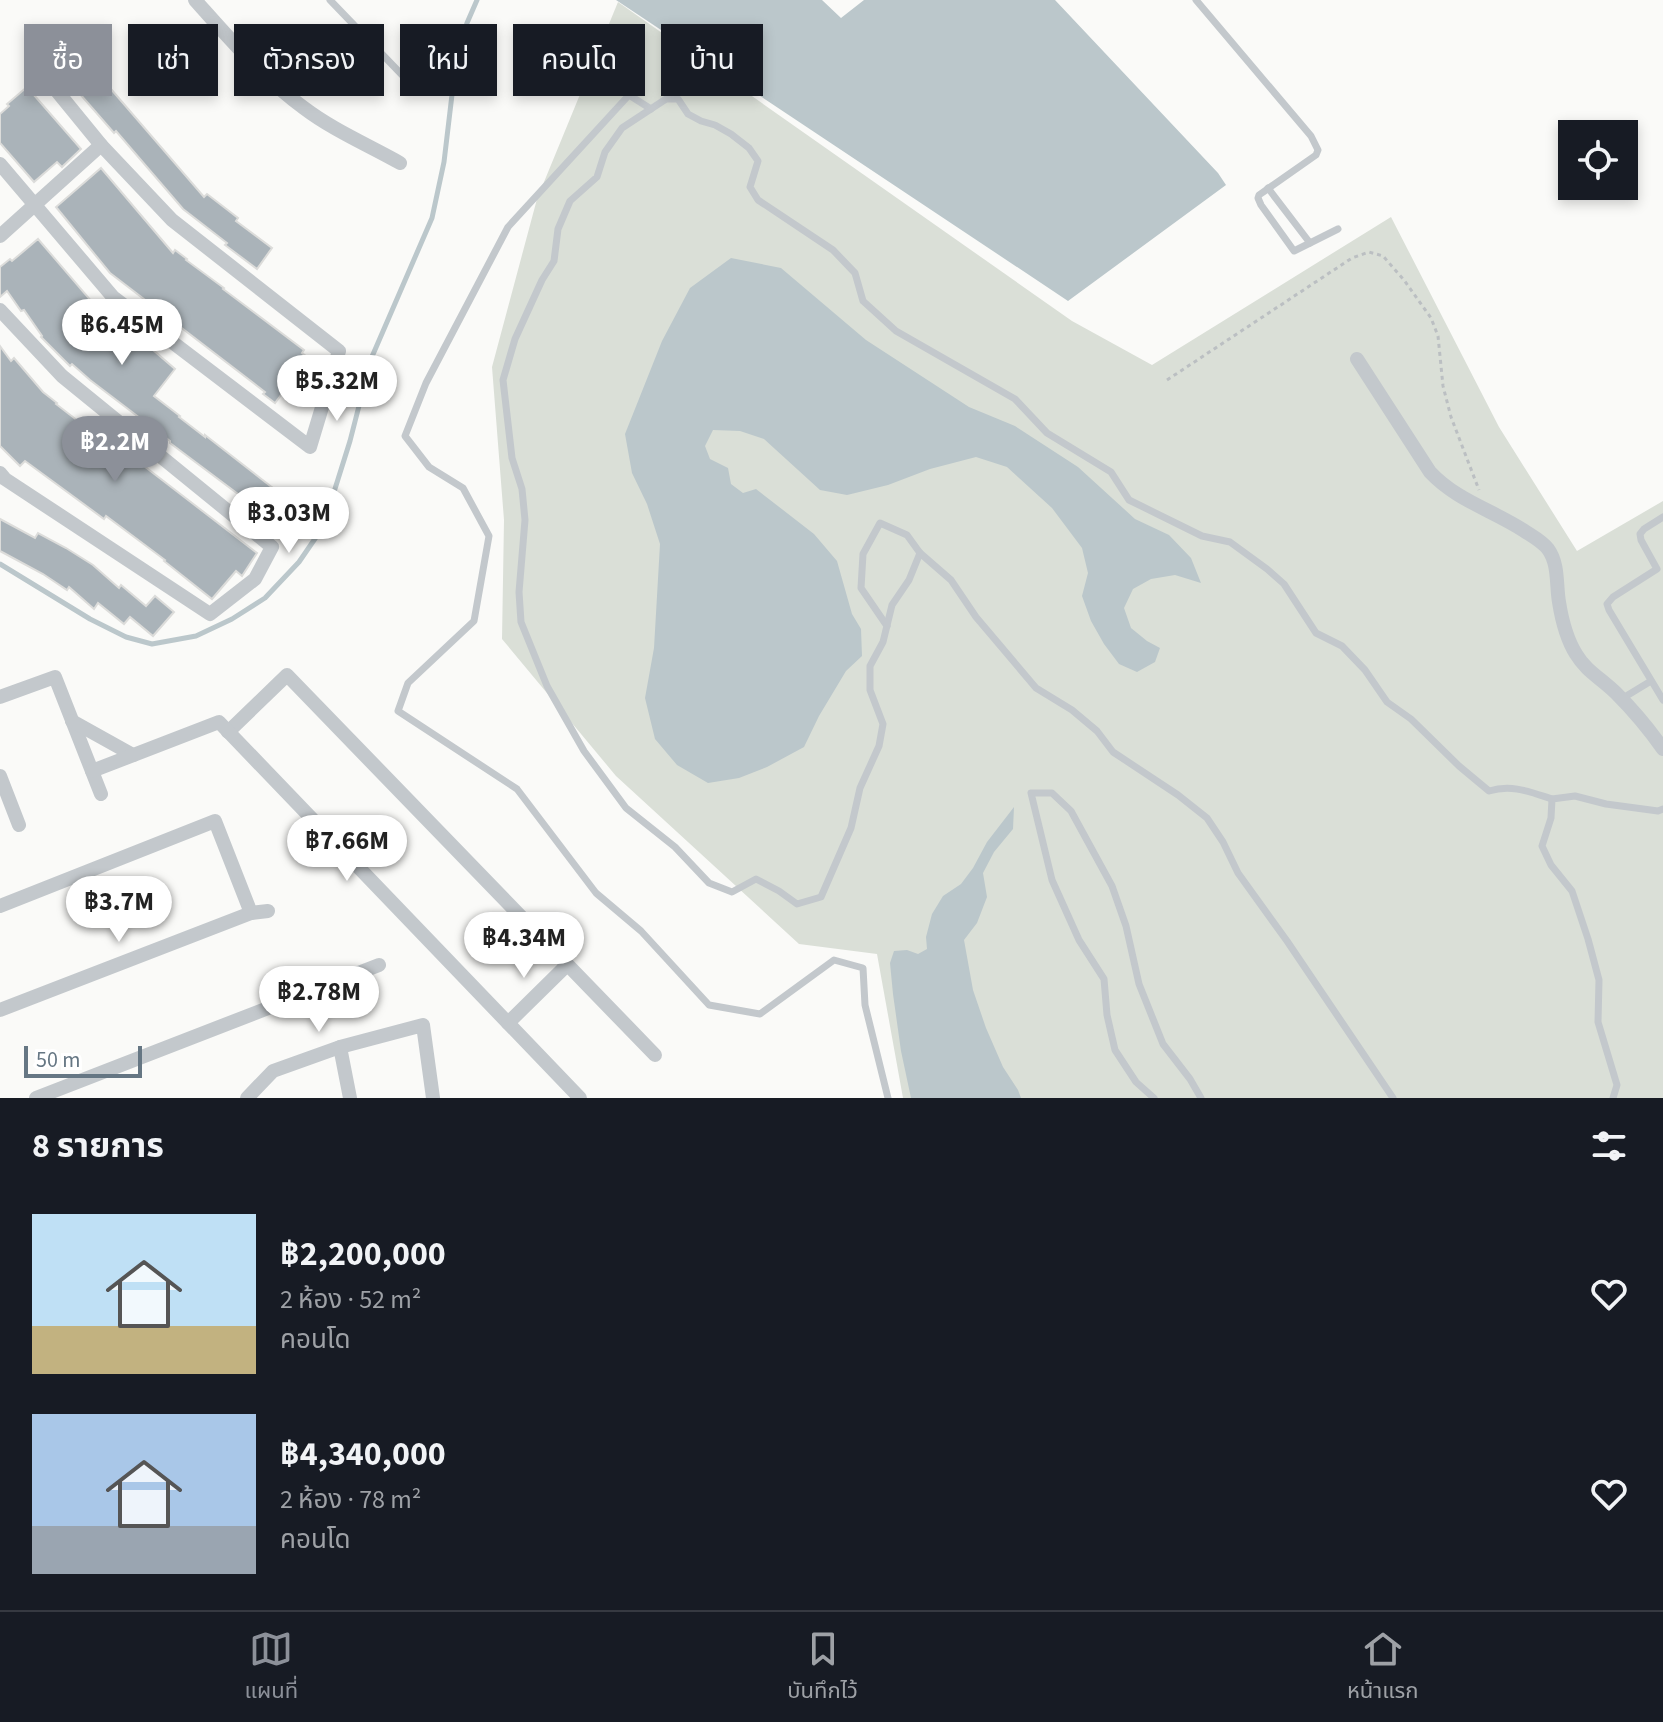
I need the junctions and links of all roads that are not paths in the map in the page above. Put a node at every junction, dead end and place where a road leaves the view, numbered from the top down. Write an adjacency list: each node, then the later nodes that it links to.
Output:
1 (195, 0): 8 (street)
2 (330, 0): 4 (lane)
3 (1196, 0): 10 (lane)
4 (400, 73)
5 (61, 96): 7 (street)
6 (651, 109): 20 (lane); 32 (lane); 49 (lane)
7 (101, 145): 11 (street); 11 (street)
8 (400, 163)
9 (0, 164): 11 (street)
10 (1268, 188): 14 (lane); 14 (lane)
11 (34, 206): 13 (street)
12 (1338, 229): 14 (lane)
13 (0, 236)
14 (1310, 243)
15 (0, 310): 17 (street)
16 (1357, 359): 23 (street)
17 (2, 477)
18 (1663, 517): 21 (lane)
19 (920, 553): 20 (lane); 20 (lane); 52 (lane)
20 (887, 626)
21 (1651, 681): 23 (lane); 24 (lane)
22 (0, 697): 25 (street)
23 (1622, 699): 27 (street)
24 (1663, 700)
25 (72, 721): 28 (street); 29 (street)
26 (228, 732): 28 (street); 39 (street); 41 (street)
27 (1663, 749)
28 (133, 755): 29 (street)
29 (92, 771): 31 (street)
30 (0, 776): 34 (street)
31 (101, 794)
32 (1552, 799): 33 (lane); 53 (lane)
33 (1663, 809)
34 (19, 825)
35 (0, 906): 37 (street)
36 (268, 911): 37 (street)
37 (251, 913): 40 (street)
38 (379, 965): 45 (street)
39 (567, 965): 41 (street); 43 (street)
40 (0, 1010)
41 (508, 1023): 48 (street)
42 (340, 1047): 44 (street); 46 (street); 47 (street)
43 (655, 1055)
44 (254, 1095)
45 (36, 1098)
46 (350, 1098)
47 (433, 1098)
48 (580, 1098)
49 (888, 1098)
50 (1154, 1098): 51 (lane)
51 (1201, 1098)
52 (1393, 1098)
53 (1613, 1098)

